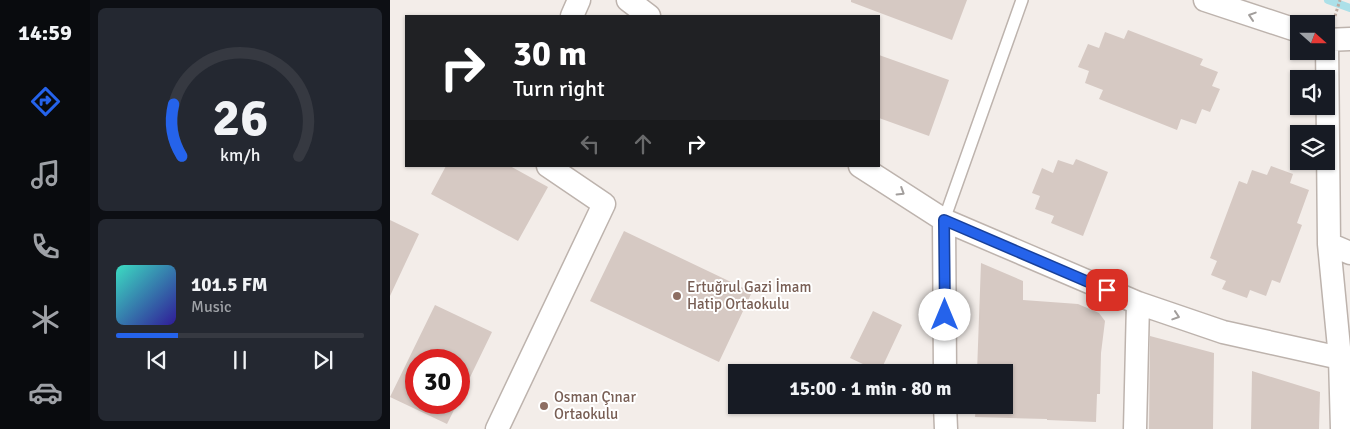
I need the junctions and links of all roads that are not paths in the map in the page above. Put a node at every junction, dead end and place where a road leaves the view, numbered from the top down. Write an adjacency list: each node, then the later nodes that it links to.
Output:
1 (579, 0): 5 (street)
2 (628, 0): 6 (street)
3 (1022, 0): 13 (lane)
4 (1205, 0): 7 (street, one-way to 4)
5 (572, 15)
6 (648, 15)
7 (1290, 28)
8 (1350, 39): 9 (street)
9 (1335, 40)
10 (1327, 60): 14 (street)
11 (549, 167): 20 (street)
12 (862, 167): 13 (street, one-way to 13)
13 (944, 220): 16 (street); 18 (street)
14 (1329, 244): 15 (street); 17 (street)
15 (1350, 253)
16 (1138, 304): 17 (street, one-way to 17); 22 (street)
17 (1345, 361): 23 (street)
18 (945, 364)
19 (945, 414): 21 (street)
20 (497, 429)
21 (946, 429)
22 (1135, 429)
23 (1342, 429)

